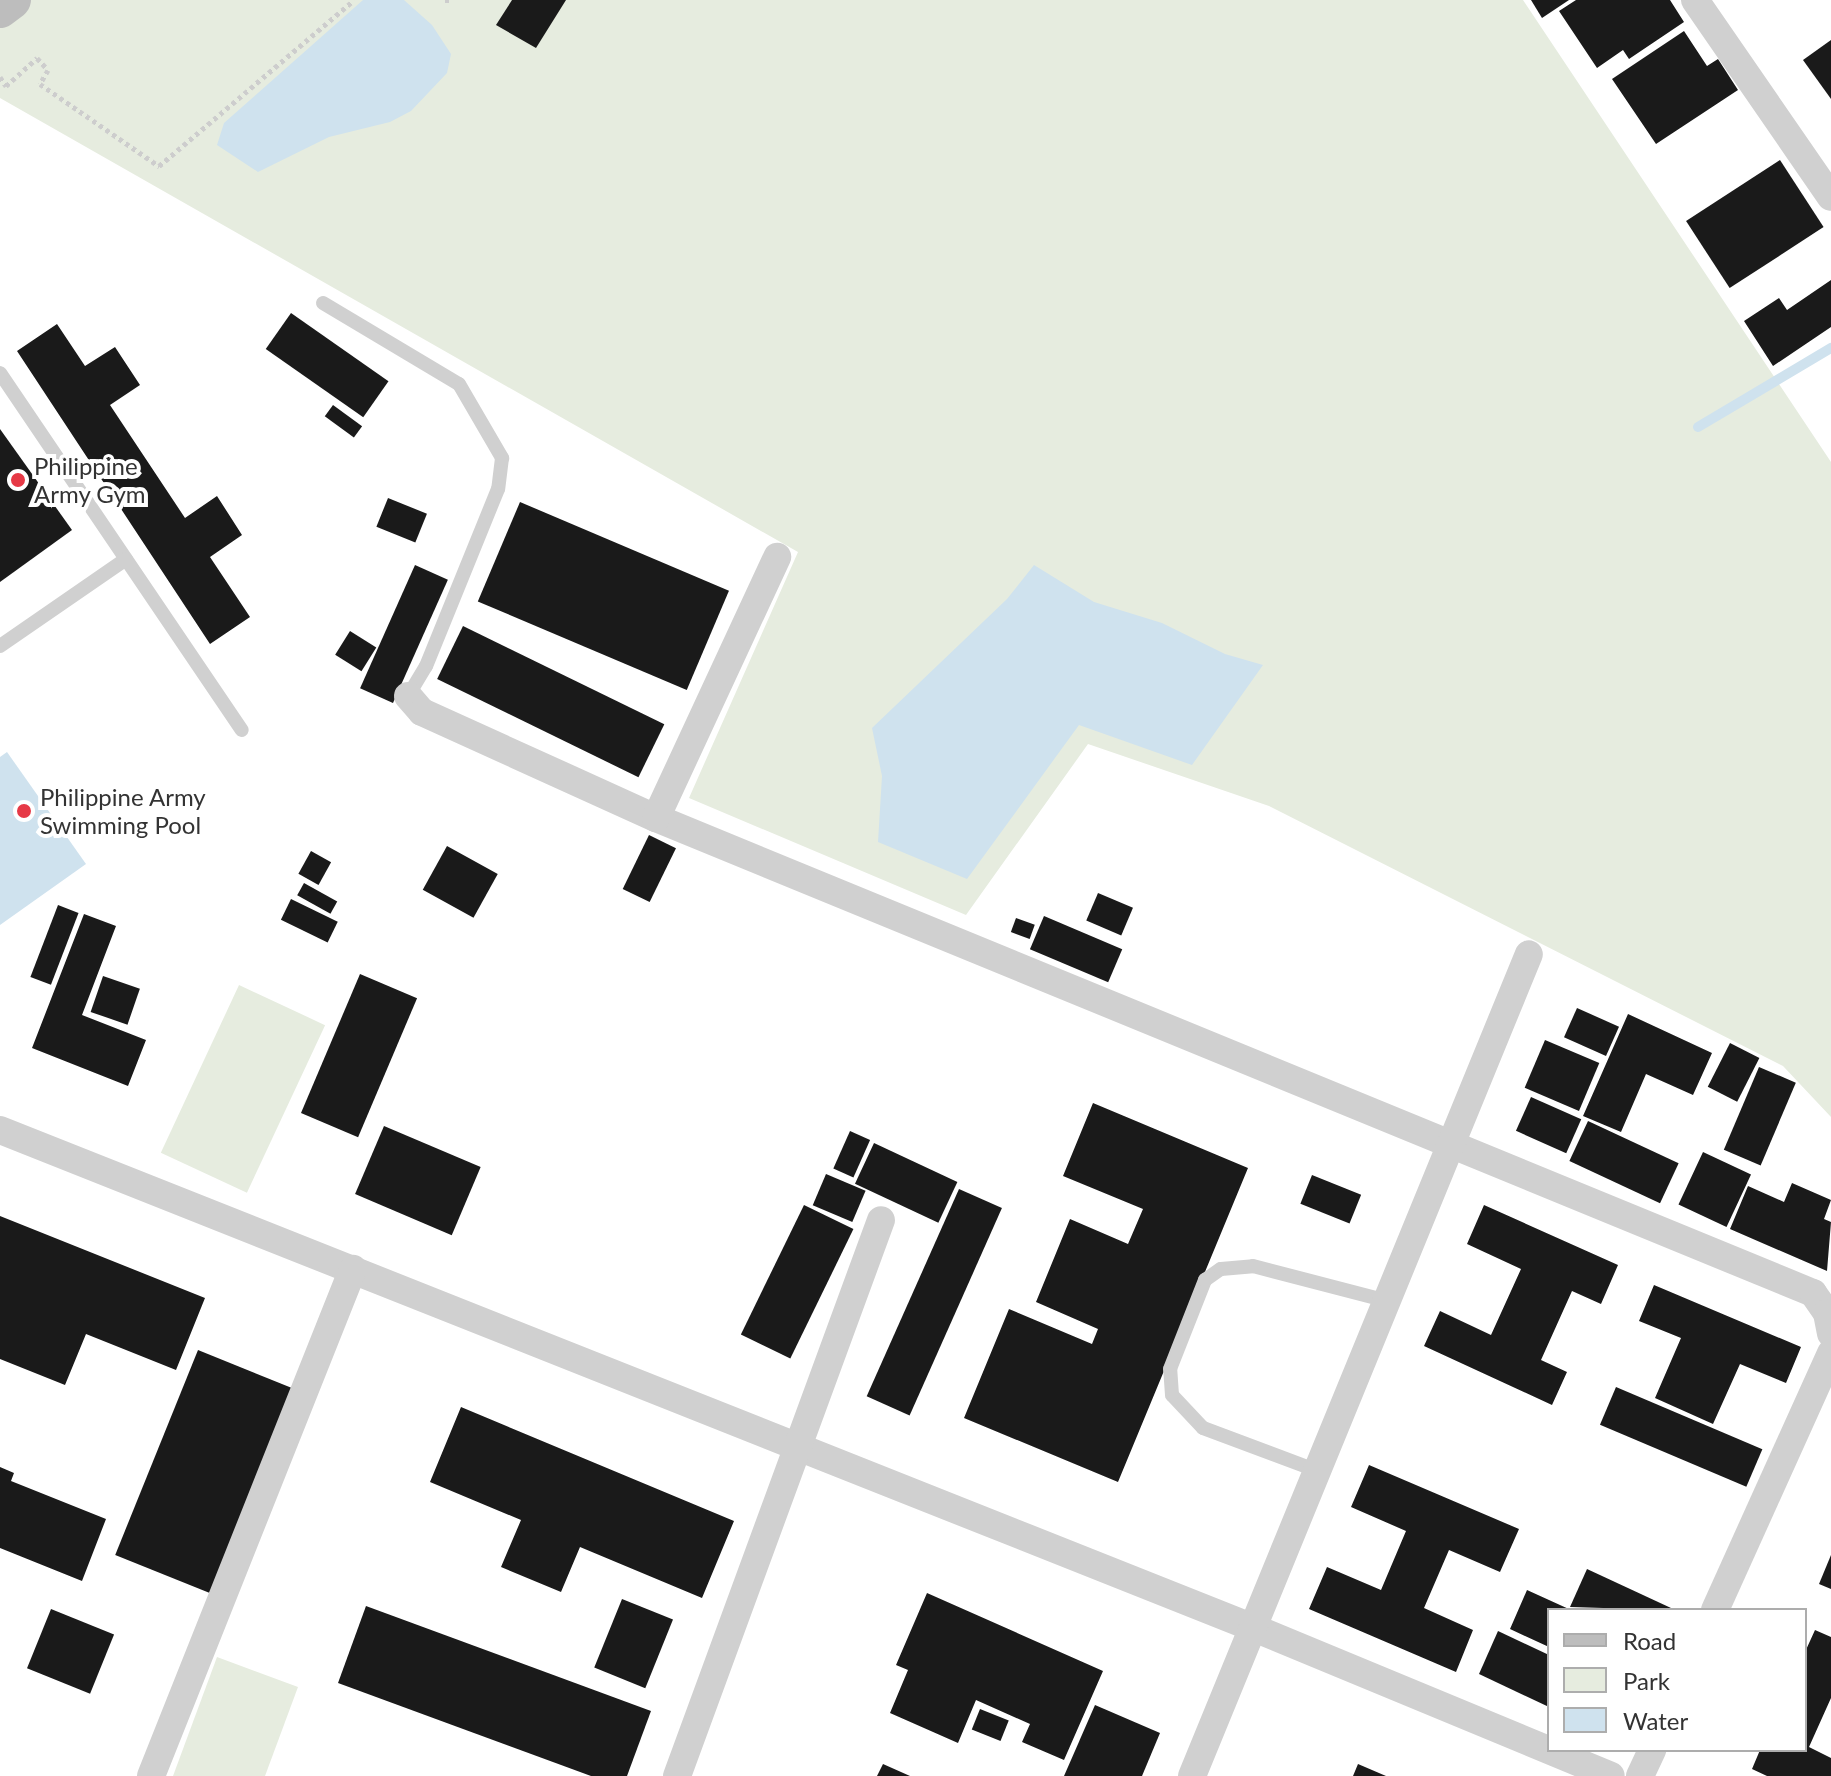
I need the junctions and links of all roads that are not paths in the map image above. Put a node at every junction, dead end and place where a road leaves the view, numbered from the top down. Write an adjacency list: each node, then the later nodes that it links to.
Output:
1 (12, 0): 3 (main road)
2 (1695, 0): 4 (street)
3 (0, 9)
4 (1831, 197)
5 (323, 303): 10 (lane)
6 (0, 373): 8 (lane)
7 (777, 557): 12 (street)
8 (126, 559): 9 (lane); 11 (lane)
9 (0, 646)
10 (408, 696): 12 (street)
11 (242, 730)
12 (656, 818): 15 (street)
13 (1529, 954): 15 (street)
14 (0, 1130): 17 (street)
15 (1451, 1145): 18 (street); 19 (street)
16 (881, 1220): 21 (street)
17 (353, 1269): 21 (street); 28 (street)
18 (1387, 1301): 22 (street); 22 (lane)
19 (1831, 1334)
20 (1831, 1353): 23 (street)
21 (799, 1449): 24 (street); 29 (street)
22 (1318, 1471): 24 (street)
23 (1716, 1608)
24 (1254, 1628): 25 (street); 30 (street)
25 (1547, 1749)
26 (1553, 1752): 31 (street)
27 (1651, 1752): 32 (street)
28 (151, 1776)
29 (677, 1776)
30 (1192, 1776)
31 (1611, 1776)
32 (1640, 1776)

